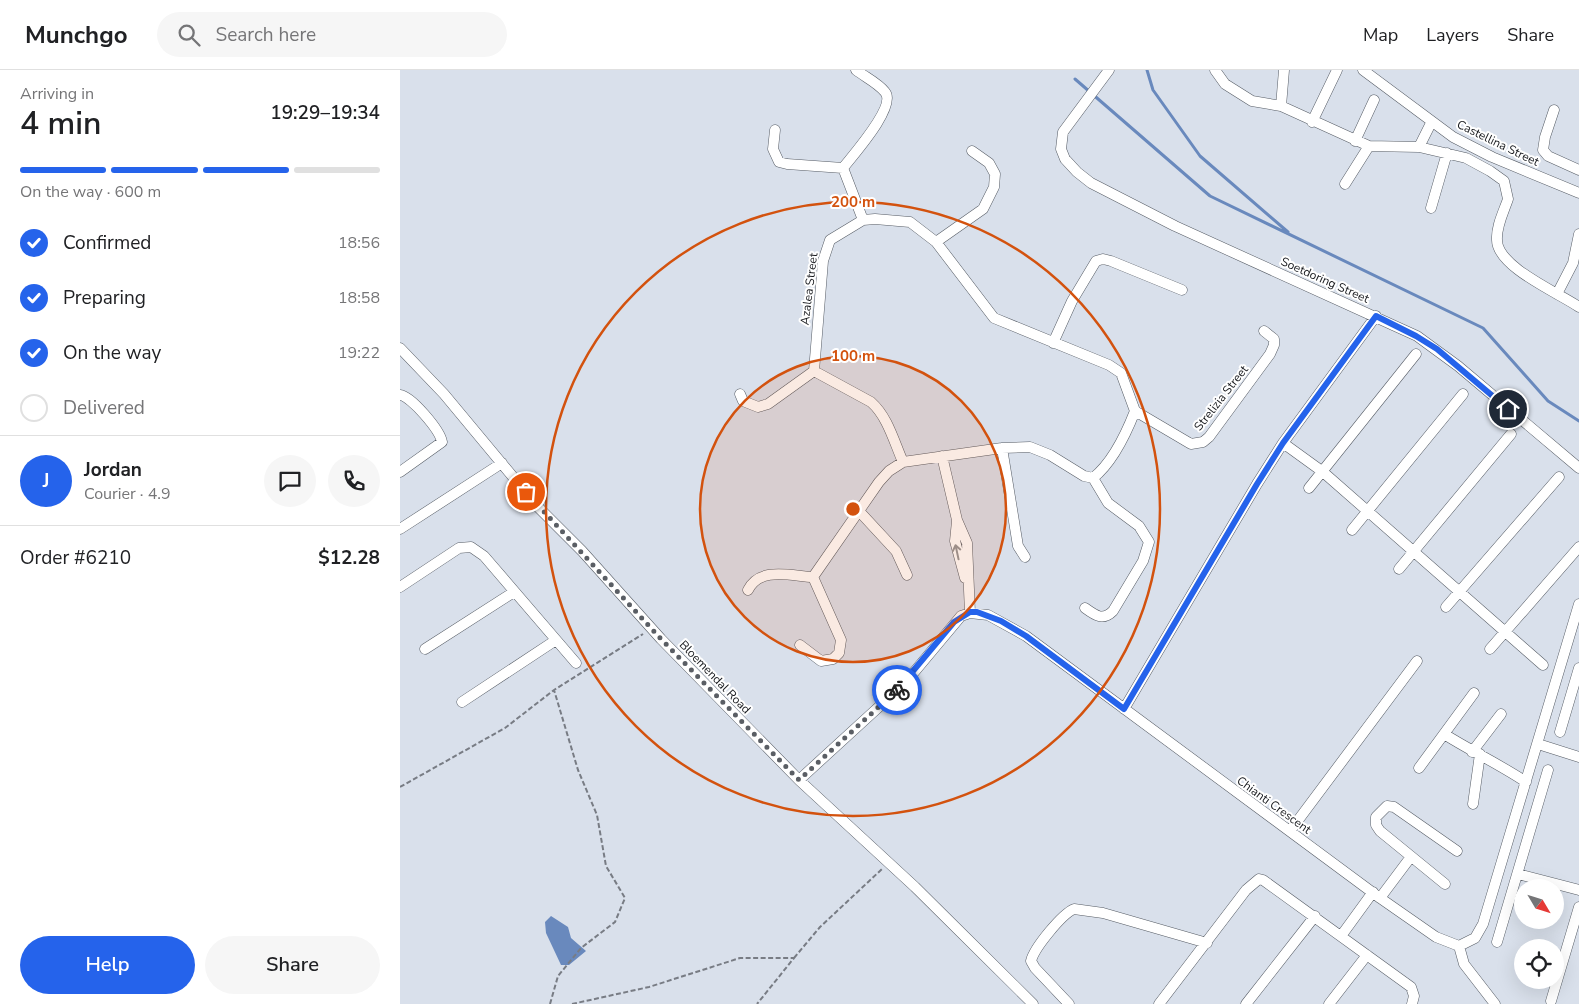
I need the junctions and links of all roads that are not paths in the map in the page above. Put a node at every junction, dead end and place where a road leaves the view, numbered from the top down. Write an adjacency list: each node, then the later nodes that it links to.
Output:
1 (856, 70): 18 (street)
2 (1109, 70): 29 (street, Soetdoring Street)
3 (1215, 70): 8 (street)
4 (1284, 70): 8 (street)
5 (1337, 70): 10 (street)
6 (1363, 70): 11 (street, Castellina Street)
7 (1374, 100): 13 (street)
8 (1281, 106): 10 (street)
9 (1554, 110): 19 (street)
10 (1312, 122): 13 (street)
11 (1431, 123): 15 (street); 21 (street, Castellina Street)
12 (775, 130): 18 (street)
13 (1355, 141): 14 (street)
14 (1369, 146): 15 (street); 20 (street)
15 (1420, 147): 17 (street)
16 (972, 151): 25 (street)
17 (1447, 153): 22 (street); 27 (street)
18 (843, 168): 23 (street)
19 (1579, 170)
20 (1345, 184)
21 (1579, 193)
22 (1430, 208)
23 (863, 220): 25 (street); 34 (street, Azalea Street)
24 (1579, 234): 27 (street)
25 (936, 242): 31 (street)
26 (1182, 290): 31 (street)
27 (1557, 294): 28 (street)
28 (1579, 307)
29 (1376, 316): 40 (street); 45 (street, Soetdoring Street)
30 (1264, 331): 38 (street, Strelizia Street)
31 (1053, 343): 38 (street)
32 (400, 348): 43 (street, Bloemendal Road)
33 (1416, 354): 47 (street)
34 (814, 371): 35 (street); 44 (street)
35 (740, 394)
36 (1463, 394): 52 (street)
37 (400, 395): 46 (street)
38 (1135, 411): 49 (street)
39 (1510, 434): 56 (street)
40 (1283, 443): 47 (street); 80 (street)
41 (1002, 448): 42 (street); 49 (street); 57 (street)
42 (942, 456): 44 (street); 68 (street)
43 (502, 462): 53 (street); 89 (street, Bloemendal Road)
44 (903, 462): 51 (street)
45 (1579, 468)
46 (400, 472)
47 (1323, 472): 50 (street); 52 (street)
48 (1560, 477): 63 (street)
49 (1093, 478): 67 (street)
50 (1310, 488)
51 (859, 511): 59 (street); 60 (street)
52 (1368, 512): 54 (street); 56 (street)
53 (400, 529)
54 (1352, 530)
55 (1579, 547): 69 (street)
56 (1414, 552): 58 (street); 63 (street)
57 (1026, 557)
58 (1399, 569)
59 (907, 576)
60 (814, 578): 62 (street); 71 (street)
61 (400, 587): 64 (street)
62 (748, 590)
63 (1459, 591): 66 (street); 69 (street)
64 (514, 592): 70 (street); 72 (street)
65 (1579, 604): 84 (street)
66 (1446, 607)
67 (1086, 608)
68 (970, 612): 80 (street, Chianti Crescent); 89 (street)
69 (1505, 632): 73 (street); 76 (street)
70 (556, 640): 75 (street); 79 (street)
71 (800, 645)
72 (425, 649)
73 (1490, 649)
74 (1417, 660): 92 (street)
75 (576, 663)
76 (1543, 665)
77 (1579, 668): 82 (street)
78 (1474, 693): 83 (street)
79 (462, 702)
80 (1124, 709): 92 (street, Chianti Crescent)
81 (1501, 714): 85 (street)
82 (1560, 732)
83 (1444, 734): 85 (street); 87 (street)
84 (1538, 744): 86 (street); 90 (street)
85 (1476, 753): 90 (street); 91 (street)
86 (1579, 757)
87 (1419, 768)
88 (1548, 770): 95 (street)
89 (799, 780): 107 (street, Bloemendal Road)
90 (1526, 782): 104 (street)
91 (1473, 804)
92 (1290, 831): 98 (street, Chianti Crescent)
93 (1457, 851): 94 (street)
94 (1410, 858): 96 (street); 98 (street)
95 (1518, 874): 97 (street); 102 (street)
96 (1445, 884)
97 (1579, 890)
98 (1376, 895): 101 (street); 104 (street, Chianti Crescent)
99 (1579, 907): 106 (street)
100 (1315, 916): 101 (street); 103 (street); 110 (street)
101 (1341, 936): 105 (street)
102 (1497, 942)
103 (1207, 944): 108 (street); 109 (street)
104 (1459, 946): 113 (street)
105 (1367, 955): 111 (street); 112 (street)
106 (1551, 1001)
107 (1033, 1004)
108 (1069, 1004)
109 (1159, 1004)
110 (1246, 1004)
111 (1329, 1004)
112 (1412, 1004)
113 (1495, 1004)

